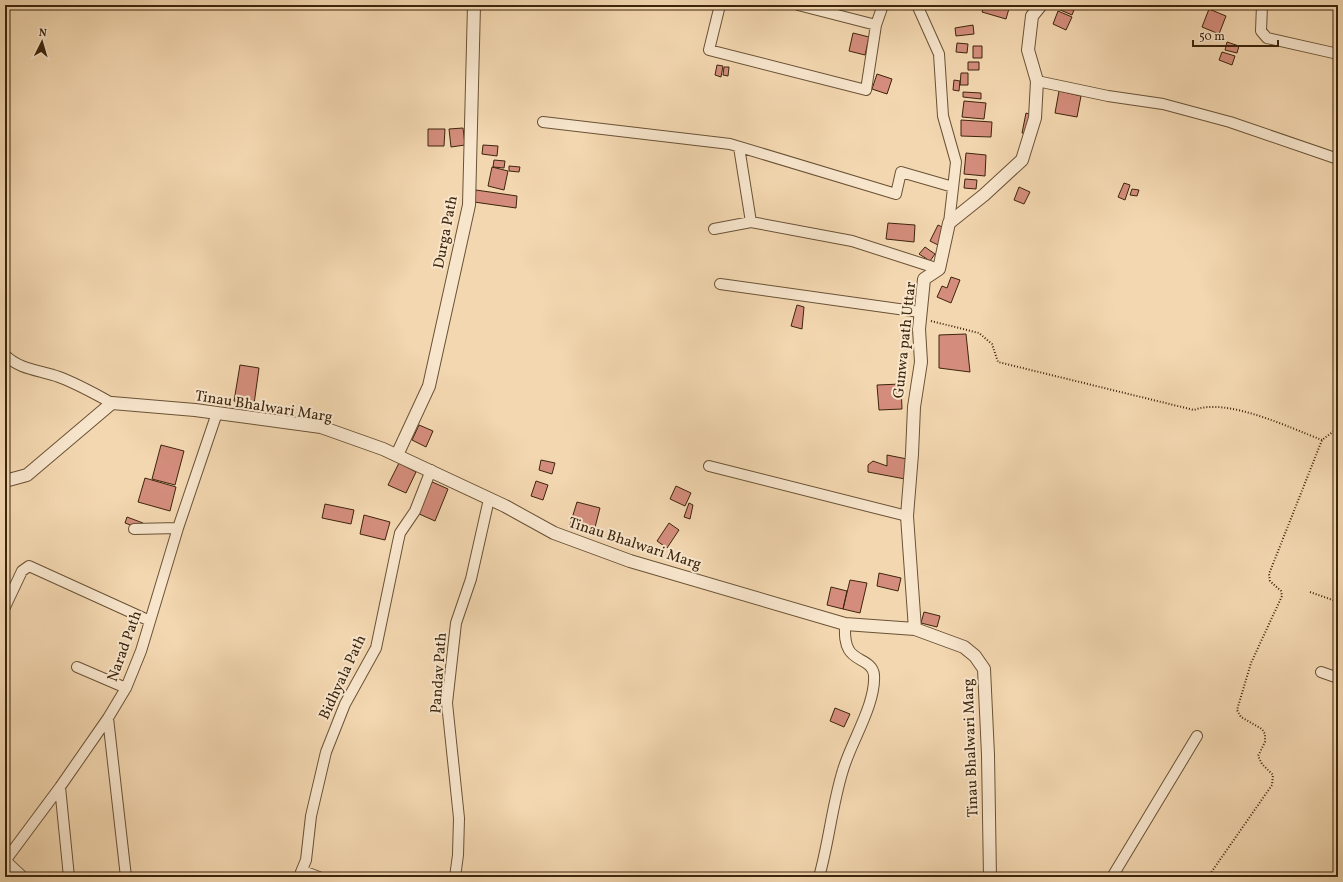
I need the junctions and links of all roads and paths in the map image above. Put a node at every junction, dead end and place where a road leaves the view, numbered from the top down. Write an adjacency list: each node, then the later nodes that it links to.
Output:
1 (474, 5): 26 (street, Durga Path)
2 (720, 5): 8 (street)
3 (798, 5): 8 (street)
4 (883, 5): 8 (street)
5 (917, 5): 14 (street)
6 (1041, 5): 10 (street)
7 (1262, 5): 9 (street)
8 (876, 25)
9 (1338, 54)
10 (1037, 81): 13 (street); 16 (street)
11 (542, 122): 12 (street)
12 (739, 147): 14 (street); 15 (street)
13 (1338, 159)
14 (953, 187): 16 (street)
15 (751, 222): 17 (street); 18 (street)
16 (949, 224): 18 (street)
17 (714, 229)
18 (938, 269): 20 (street, Gunwa path Uttar)
19 (720, 284): 20 (street)
20 (920, 316): 25 (path); 33 (street, Gunwa path Uttar)
21 (5, 356): 22 (street)
22 (112, 403): 23 (street, Tinau Bhalwari Marg); 29 (street)
23 (217, 413): 26 (street, Tinau Bhalwari Marg); 34 (street, Narad Path)
24 (1338, 428): 25 (path)
25 (1322, 440): 59 (path)
26 (397, 455): 28 (street, Tinau Bhalwari Marg)
27 (709, 466): 33 (street)
28 (431, 470): 31 (street, Tinau Bhalwari Marg); 50 (street, Bidhyala Path)
29 (5, 481)
30 (1338, 498): 32 (path)
31 (489, 499): 40 (street, Tinau Bhalwari Marg); 55 (street, Pandav Path)
32 (1334, 510)
33 (907, 516): 41 (street, Gunwa path Uttar)
34 (178, 528): 35 (street); 39 (street, Narad Path)
35 (134, 530)
36 (1310, 592): 37 (path)
37 (1338, 602)
38 (5, 606): 39 (street)
39 (150, 621): 45 (street, Narad Path)
40 (845, 624): 41 (street, Tinau Bhalwari Marg); 56 (street)
41 (915, 629): 57 (street, Tinau Bhalwari Marg)
42 (77, 666): 45 (street)
43 (1321, 672): 44 (street)
44 (1338, 678)
45 (126, 688): 46 (street, Narad Path)
46 (108, 718): 48 (street, Narad Path); 53 (street)
47 (1197, 736): 58 (street)
48 (60, 787): 49 (street, Narad Path); 52 (street)
49 (5, 861): 51 (street)
50 (301, 874): 54 (street)
51 (23, 877)
52 (69, 877)
53 (126, 877)
54 (319, 877)
55 (455, 877)
56 (819, 877)
57 (990, 877)
58 (1112, 877)
59 (1208, 877)

